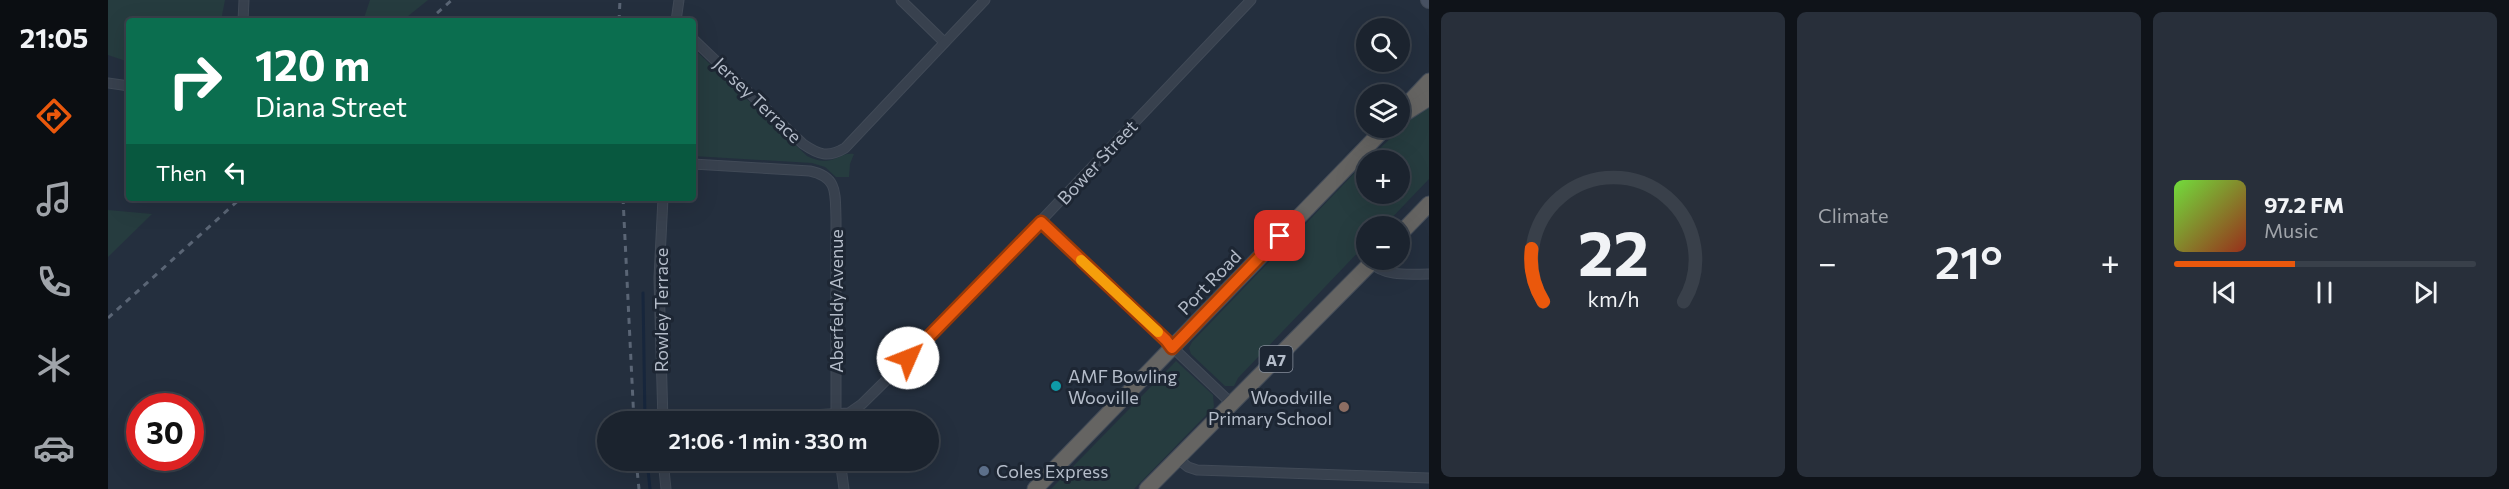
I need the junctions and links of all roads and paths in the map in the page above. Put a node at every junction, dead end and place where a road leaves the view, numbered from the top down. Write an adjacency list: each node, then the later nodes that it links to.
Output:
1 (244, 0): 6 (street)
2 (679, 0): 7 (street)
3 (901, 0): 9 (street)
4 (985, 0): 9 (street)
5 (1251, 0): 20 (street, Bower Street)
6 (243, 18)
7 (676, 18)
8 (696, 42): 9 (street, Jersey Terrace)
9 (944, 42)
10 (1429, 81): 14 (highway)
11 (108, 83): 12 (street)
12 (126, 86)
13 (1429, 98): 15 (highway)
14 (1410, 101)
15 (1410, 110)
16 (1375, 138): 25 (highway, Port Road)
17 (696, 164): 28 (street, Aberfeldy Avenue)
18 (663, 201): 27 (street, Rowley Terrace)
19 (1429, 204): 21 (highway)
20 (1041, 222): 25 (street); 29 (street, Bower Street)
21 (1410, 224)
22 (1363, 270): 26 (highway, A7)
23 (1381, 270): 24 (street)
24 (1429, 274)
25 (1172, 348): 26 (street); 36 (highway, Port Road)
26 (1231, 403): 30 (highway, A7)
27 (663, 411)
28 (836, 411)
29 (852, 411)
30 (1178, 458): 33 (street); 37 (highway, A7)
31 (664, 471): 34 (street)
32 (842, 471): 35 (street)
33 (1429, 478)
34 (666, 489)
35 (844, 489)
36 (1035, 489)
37 (1147, 489)

